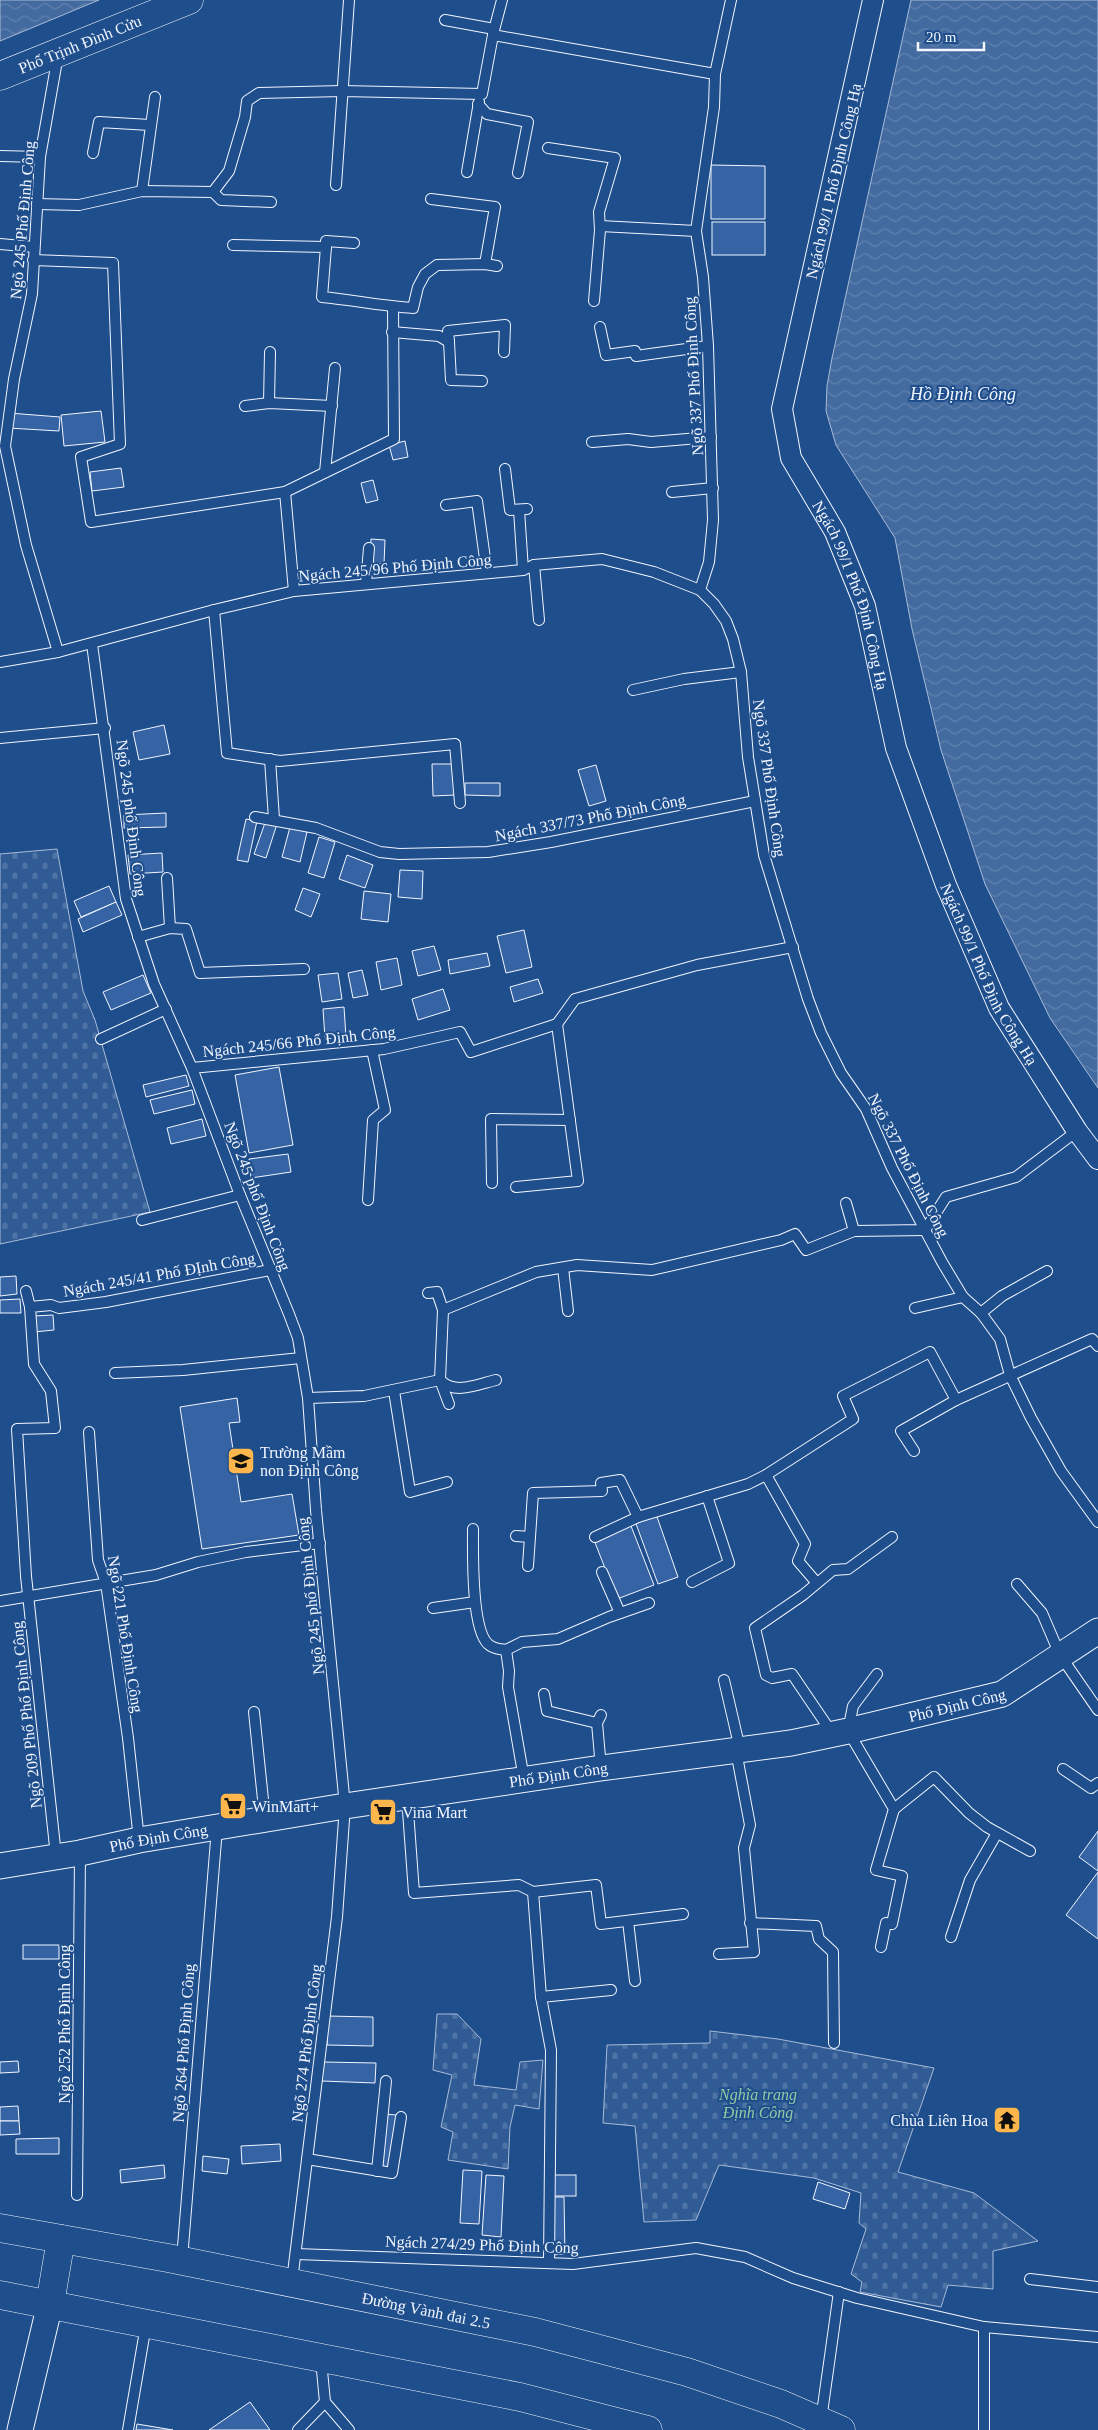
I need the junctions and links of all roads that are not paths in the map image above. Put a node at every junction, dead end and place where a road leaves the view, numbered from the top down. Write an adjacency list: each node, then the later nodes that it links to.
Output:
1 (189, 0): 8 (main road, Phố Trịnh Đình Cửu)
2 (349, 0): 11 (lane)
3 (502, 0): 7 (lane)
4 (731, 0): 9 (lane, Ngõ 337 Phố Định Công)
5 (873, 0): 91 (street, Ngách 99/1 Phố Định Công Hạ)
6 (446, 20): 7 (lane)
7 (493, 32): 9 (lane); 12 (lane)
8 (58, 52): 10 (main road, Phố Trịnh Đình Cửu); 19 (lane, Ngõ 245 Phố Định Công)
9 (715, 74): 29 (lane, Ngõ 337 Phố Định Công)
10 (0, 76)
11 (342, 91): 12 (lane); 22 (lane); 24 (lane)
12 (482, 94): 14 (lane)
13 (155, 97): 15 (lane)
14 (478, 104): 20 (lane); 21 (lane)
15 (150, 125): 17 (lane); 23 (lane)
16 (548, 148): 28 (lane)
17 (93, 153)
18 (0, 156): 19 (lane)
19 (40, 157): 27 (lane, Ngõ 245 Phố Định Công)
20 (467, 172)
21 (518, 173)
22 (336, 185)
23 (142, 191): 24 (lane); 27 (lane)
24 (213, 192): 26 (lane)
25 (432, 199): 36 (lane)
26 (271, 202)
27 (37, 204): 33 (lane, Ngõ 245 Phố Định Công)
28 (600, 226): 29 (lane); 38 (lane)
29 (696, 230): 43 (lane, Ngõ 337 Phố Định Công)
30 (354, 243): 34 (lane)
31 (0, 244): 33 (lane)
32 (233, 245): 34 (lane)
33 (34, 247): 35 (lane, Ngõ 245 Phố Định Công)
34 (326, 247): 39 (lane)
35 (33, 260): 56 (lane); 69 (lane, Ngõ 245 Phố Định Công)
36 (485, 264): 37 (lane); 39 (lane)
37 (496, 266)
38 (594, 301)
39 (393, 307): 41 (lane)
40 (600, 327): 43 (lane)
41 (392, 332): 42 (lane); 54 (lane)
42 (449, 342): 45 (lane); 47 (lane)
43 (708, 346): 51 (lane, Ngõ 337 Phố Định Công)
44 (270, 352): 48 (lane)
45 (504, 352)
46 (335, 368): 50 (lane)
47 (482, 381)
48 (269, 403): 49 (lane); 50 (lane)
49 (245, 406)
50 (332, 406): 54 (lane)
51 (711, 437): 52 (lane); 55 (lane, Ngõ 337 Phố Định Công)
52 (592, 442)
53 (505, 469): 61 (lane)
54 (325, 472): 56 (lane)
55 (713, 488): 57 (lane); 64 (lane, Ngõ 337 Phố Định Công)
56 (285, 492): 65 (lane)
57 (672, 492)
58 (446, 505): 62 (lane)
59 (369, 548): 63 (lane)
60 (534, 565): 61 (lane, Ngách 245/96 Phố Định Công); 64 (lane, Ngách 245/96 Phố Định Công); 67 (lane)
61 (523, 570): 62 (lane, Ngách 245/96 Phố Định Công)
62 (487, 573): 63 (lane, Ngách 245/96 Phố Định Công)
63 (366, 584): 65 (lane, Ngách 245/96 Phố Định Công)
64 (700, 590): 71 (lane, Ngõ 337 Phố Định Công)
65 (294, 591): 66 (lane, Ngách 245/96 Phố Định Công)
66 (214, 610): 68 (lane, Ngách 245/96 Phố Định Công); 75 (lane)
67 (539, 620)
68 (92, 644): 69 (lane); 73 (lane, Ngõ 245 phố Định Công)
69 (58, 652): 70 (lane)
70 (0, 662)
71 (741, 672): 72 (lane); 76 (lane, Ngõ 337 Phố Định Công)
72 (633, 690)
73 (105, 728): 74 (lane); 82 (lane, Ngõ 245 phố Định Công)
74 (0, 738)
75 (270, 759): 77 (lane); 79 (lane)
76 (755, 801): 79 (lane, Ngách 337/73 Phố Định Công); 83 (lane, Ngõ 337 Phố Định Công)
77 (460, 803)
78 (255, 817): 79 (lane, Ngách 337/73 Phố Định Công)
79 (274, 819)
80 (167, 878): 81 (lane)
81 (170, 928): 82 (lane); 84 (lane)
82 (138, 937): 85 (lane, Ngõ 245 phố Định Công)
83 (792, 947): 86 (lane); 99 (lane, Ngõ 337 Phố Định Công)
84 (304, 969)
85 (166, 1010): 87 (lane); 89 (lane, Ngõ 245 phố Định Công)
86 (557, 1024): 88 (lane, Ngách 245/66 Phố Định Công); 90 (lane)
87 (101, 1039)
88 (372, 1050): 89 (lane, Ngách 245/66 Phố Định Công); 96 (lane)
89 (192, 1068): 95 (lane, Ngõ 245 phố Định Công)
90 (570, 1120): 93 (lane); 94 (lane)
91 (1077, 1131): 92 (street, Ngách 99/1 Phố Định Công Hạ); 99 (lane)
92 (1098, 1159)
93 (492, 1183)
94 (516, 1187)
95 (240, 1195): 98 (lane); 102 (lane, Ngõ 245 phố Định Công)
96 (368, 1200)
97 (846, 1202): 100 (lane)
98 (142, 1220)
99 (925, 1230): 100 (lane); 106 (lane, Ngõ 337 Phố Định Công)
100 (854, 1231): 101 (lane)
101 (563, 1268): 109 (lane); 110 (lane)
102 (270, 1270): 107 (lane, Ngách 245/41 Phố ĐỊnh Công); 113 (lane, Ngõ 245 phố Định Công)
103 (1047, 1271): 111 (lane)
104 (26, 1291): 107 (lane)
105 (428, 1293): 109 (lane)
106 (963, 1297): 108 (lane); 111 (lane, Ngõ 337 Phố Định Công)
107 (30, 1308): 141 (lane, Ngõ 209 Phố Phố Định Công)
108 (915, 1308)
109 (443, 1310): 116 (lane)
110 (568, 1311)
111 (981, 1313): 115 (lane, Ngõ 337 Phố Định Công)
112 (1098, 1346): 115 (lane)
113 (301, 1358): 114 (lane); 119 (lane, Ngõ 245 phố Định Công)
114 (115, 1373)
115 (1010, 1375): 120 (lane); 128 (lane, Ngõ 337 Phố Định Công)
116 (440, 1380): 117 (lane); 118 (lane); 121 (lane)
117 (496, 1380)
118 (394, 1391): 119 (lane); 125 (lane)
119 (308, 1398): 134 (lane, Ngõ 245 phố Định Công)
120 (956, 1400): 123 (lane); 124 (lane)
121 (449, 1404)
122 (89, 1432): 139 (lane, Ngõ 221 Phố Định Công)
123 (914, 1451)
124 (766, 1475): 126 (lane); 138 (lane)
125 (447, 1482)
126 (707, 1496): 127 (lane); 137 (lane)
127 (638, 1517): 131 (lane); 132 (lane)
128 (1098, 1522)
129 (473, 1529): 143 (lane)
130 (516, 1536): 131 (lane)
131 (530, 1537): 135 (lane)
132 (594, 1537)
133 (892, 1537): 138 (lane)
134 (320, 1543): 139 (lane); 162 (lane, Ngõ 245 phố Định Công)
135 (528, 1566)
136 (602, 1572): 146 (lane)
137 (692, 1582)
138 (816, 1582): 155 (lane)
139 (106, 1583): 141 (lane); 167 (lane, Ngõ 221 Phố Định Công)
140 (1017, 1584): 149 (lane)
141 (28, 1596): 142 (lane); 169 (lane, Ngõ 209 Phố Phố Định Công)
142 (0, 1601)
143 (475, 1602): 145 (lane); 148 (lane)
144 (649, 1603): 146 (lane)
145 (433, 1608)
146 (620, 1613): 148 (lane)
147 (1098, 1631): 149 (street, Phố Định Công)
148 (506, 1650): 159 (lane)
149 (1060, 1655): 153 (lane); 155 (street, Phố Định Công)
150 (877, 1674): 155 (lane)
151 (724, 1680): 156 (lane)
152 (544, 1694): 157 (lane)
153 (1098, 1710)
154 (254, 1712): 164 (lane)
155 (840, 1733): 156 (street, Phố Định Công); 163 (lane)
156 (738, 1750): 157 (street, Phố Định Công); 174 (lane)
157 (601, 1768): 159 (street, Phố Định Công)
158 (1063, 1769): 160 (lane)
159 (524, 1780): 161 (street, Phố Định Công)
160 (1098, 1783)
161 (407, 1798): 162 (street, Phố Định Công); 171 (lane)
162 (345, 1806): 164 (street, Phố Định Công); 184 (lane, Ngõ 274 Phố Định Công)
163 (894, 1810): 166 (lane); 176 (lane)
164 (265, 1820): 165 (street, Phố Định Công)
165 (217, 1827): 167 (street, Phố Định Công); 190 (lane, Ngõ 264 Phố Định Công)
166 (997, 1833): 168 (lane); 175 (lane)
167 (139, 1840): 169 (street, Phố Định Công)
168 (1030, 1851)
169 (68, 1855): 170 (street, Phố Định Công); 186 (lane, Ngõ 252 Phố Định Công)
170 (0, 1866)
171 (533, 1892): 173 (lane); 180 (lane)
172 (683, 1914): 173 (lane)
173 (628, 1921): 178 (lane)
174 (750, 1923): 177 (lane); 181 (lane)
175 (950, 1937)
176 (882, 1947)
177 (719, 1954)
178 (635, 1981)
179 (611, 1990): 180 (lane)
180 (542, 1997): 191 (lane)
181 (834, 2043)
182 (386, 2081): 185 (lane)
183 (401, 2117): 185 (lane)
184 (307, 2160): 185 (lane); 189 (lane, Ngõ 274 Phố Định Công)
185 (377, 2171)
186 (77, 2195)
187 (0, 2228): 188 (main road, Đường Vành đai 2.5)
188 (61, 2239): 190 (main road, Đường Vành đai 2.5); 197 (main road)
189 (296, 2254): 191 (lane, Ngách 274/29 Phố Định Công); 193 (lane, Ngõ 274 Phố Định Công)
190 (182, 2261): 193 (main road, Đường Vành đai 2.5)
191 (549, 2263): 195 (lane, Ngách 274/29 Phố Định Công)
192 (1030, 2279): 194 (lane)
193 (292, 2282): 204 (main road, Đường Vành đai 2.5)
194 (1098, 2287)
195 (839, 2292): 199 (lane, Ngách 274/29 Phố Định Công); 204 (lane)
196 (0, 2295): 197 (main road)
197 (50, 2304): 198 (main road); 205 (street)
198 (147, 2322): 201 (main road); 206 (lane)
199 (984, 2327): 200 (lane, Ngách 274/29 Phố Định Công); 210 (lane)
200 (1098, 2337)
201 (320, 2357): 202 (lane); 203 (main road)
202 (325, 2402): 207 (lane); 208 (lane)
203 (605, 2424): 209 (main road)
204 (831, 2426)
205 (20, 2430)
206 (128, 2430)
207 (298, 2430)
208 (349, 2430)
209 (648, 2430)
210 (984, 2430)

